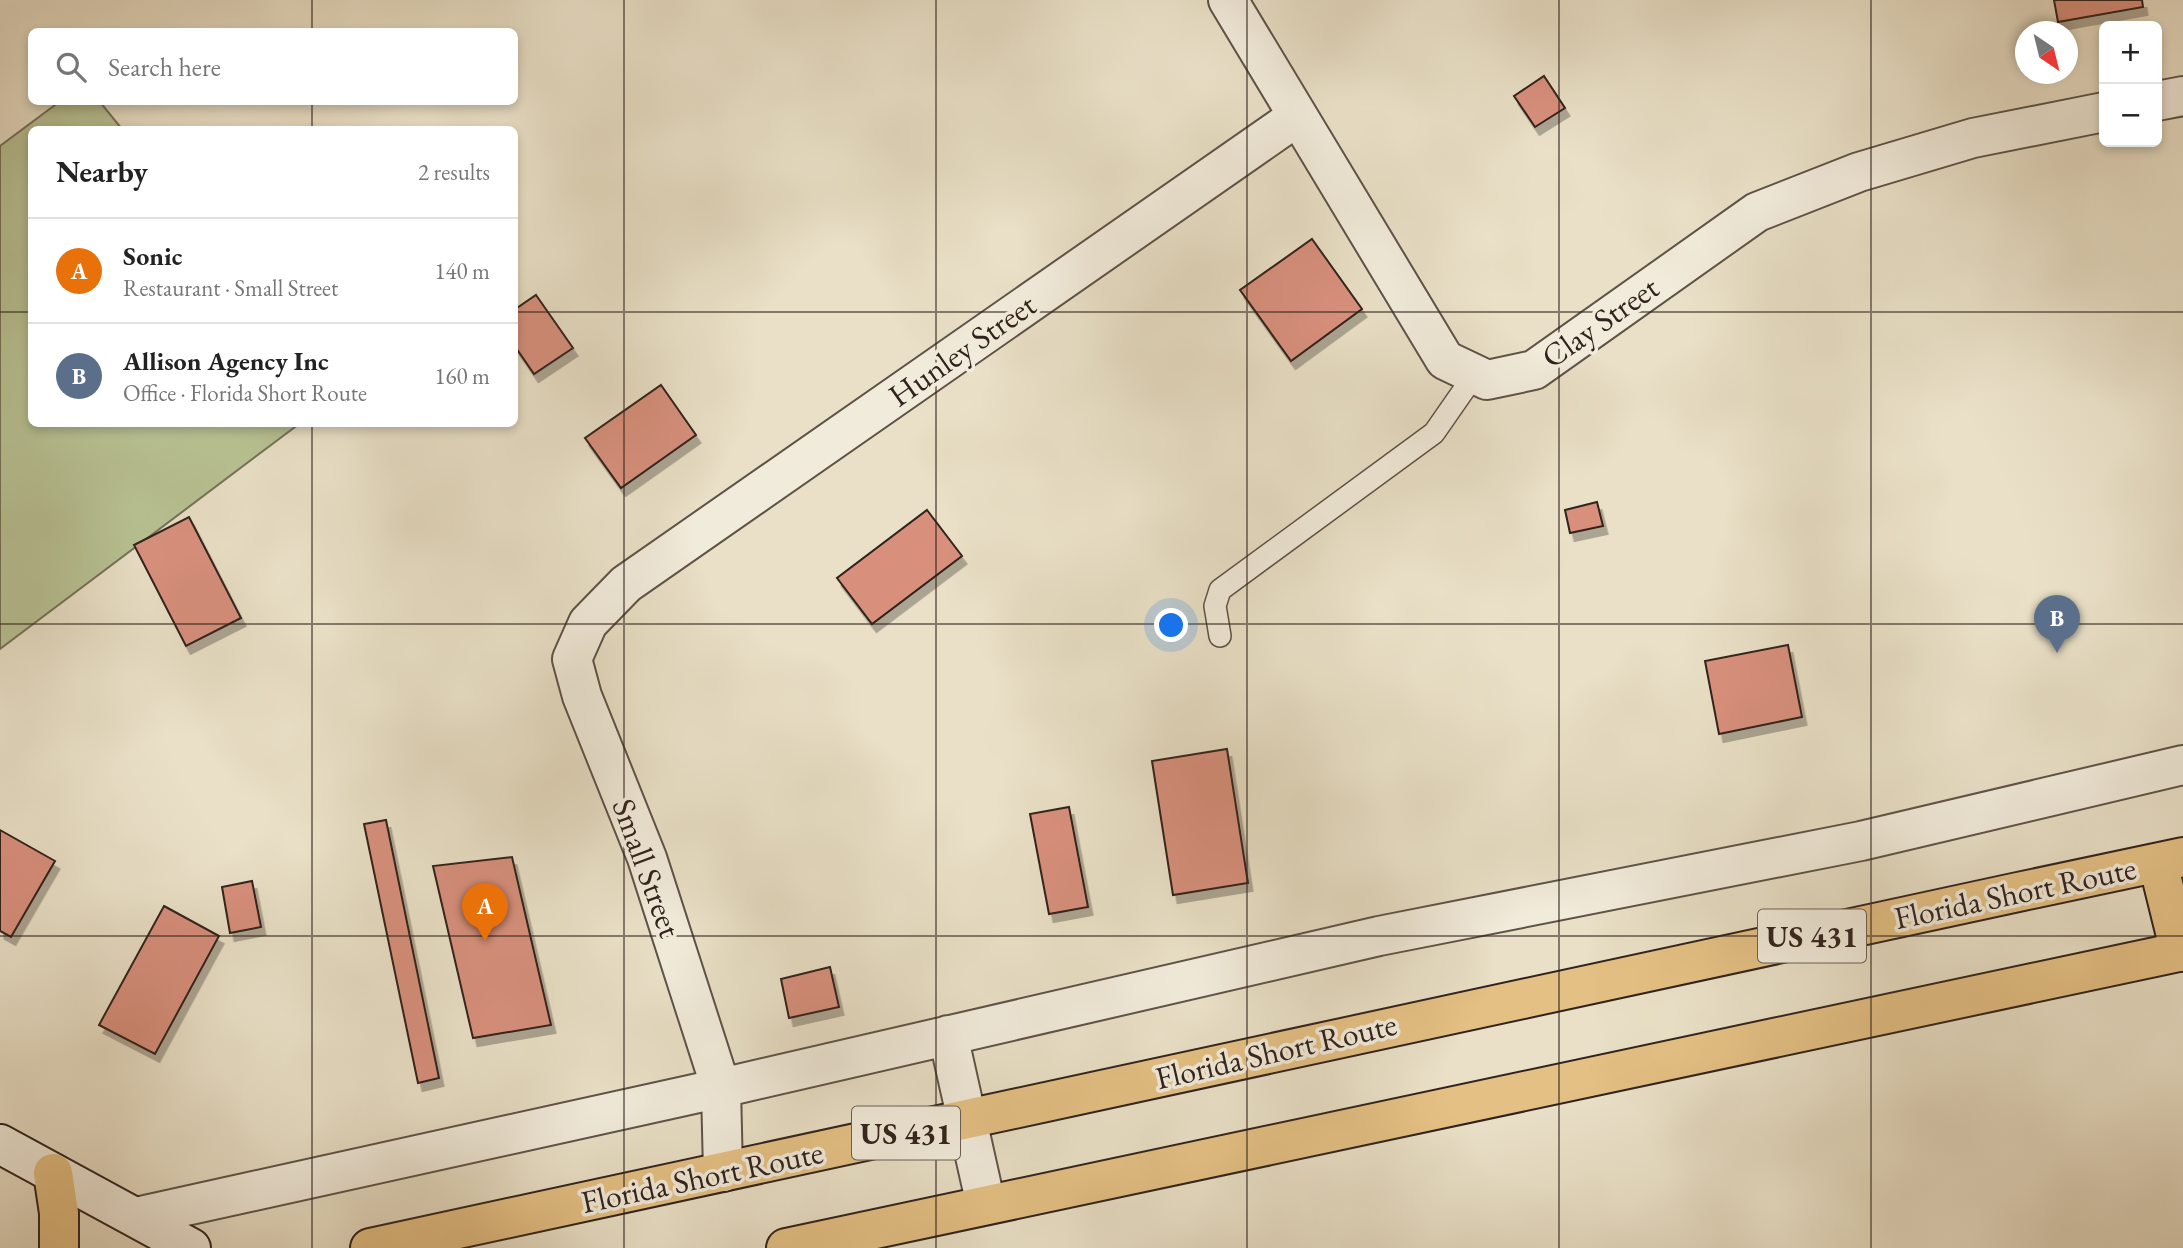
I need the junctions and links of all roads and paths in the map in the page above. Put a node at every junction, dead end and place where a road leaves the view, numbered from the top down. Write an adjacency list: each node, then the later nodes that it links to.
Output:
1 (1228, 0): 5 (street, Clay Street)
2 (2183, 96): 3 (street)
3 (2162, 100)
4 (2099, 113): 6 (street, Clay Street)
5 (1297, 116): 6 (street, Clay Street); 7 (street, Hunley Street)
6 (1475, 374): 8 (lane)
7 (626, 584): 13 (street, Small Street)
8 (1220, 636)
9 (2183, 765): 12 (street)
10 (2170, 860): 11 (highway); 14 (highway, Florida Short Route / US 431)
11 (2181, 951): 18 (highway)
12 (948, 1035): 13 (street); 14 (street)
13 (721, 1088): 16 (street, Small Street); 19 (street)
14 (965, 1120): 16 (highway, Florida Short Route / US 431); 18 (street)
15 (0, 1144): 17 (street)
16 (723, 1172): 22 (highway, Florida Short Route / US 431)
17 (53, 1173): 19 (street); 20 (highway)
18 (986, 1205): 23 (highway)
19 (136, 1217): 21 (street)
20 (59, 1248)
21 (191, 1248)
22 (370, 1248)
23 (786, 1248)

